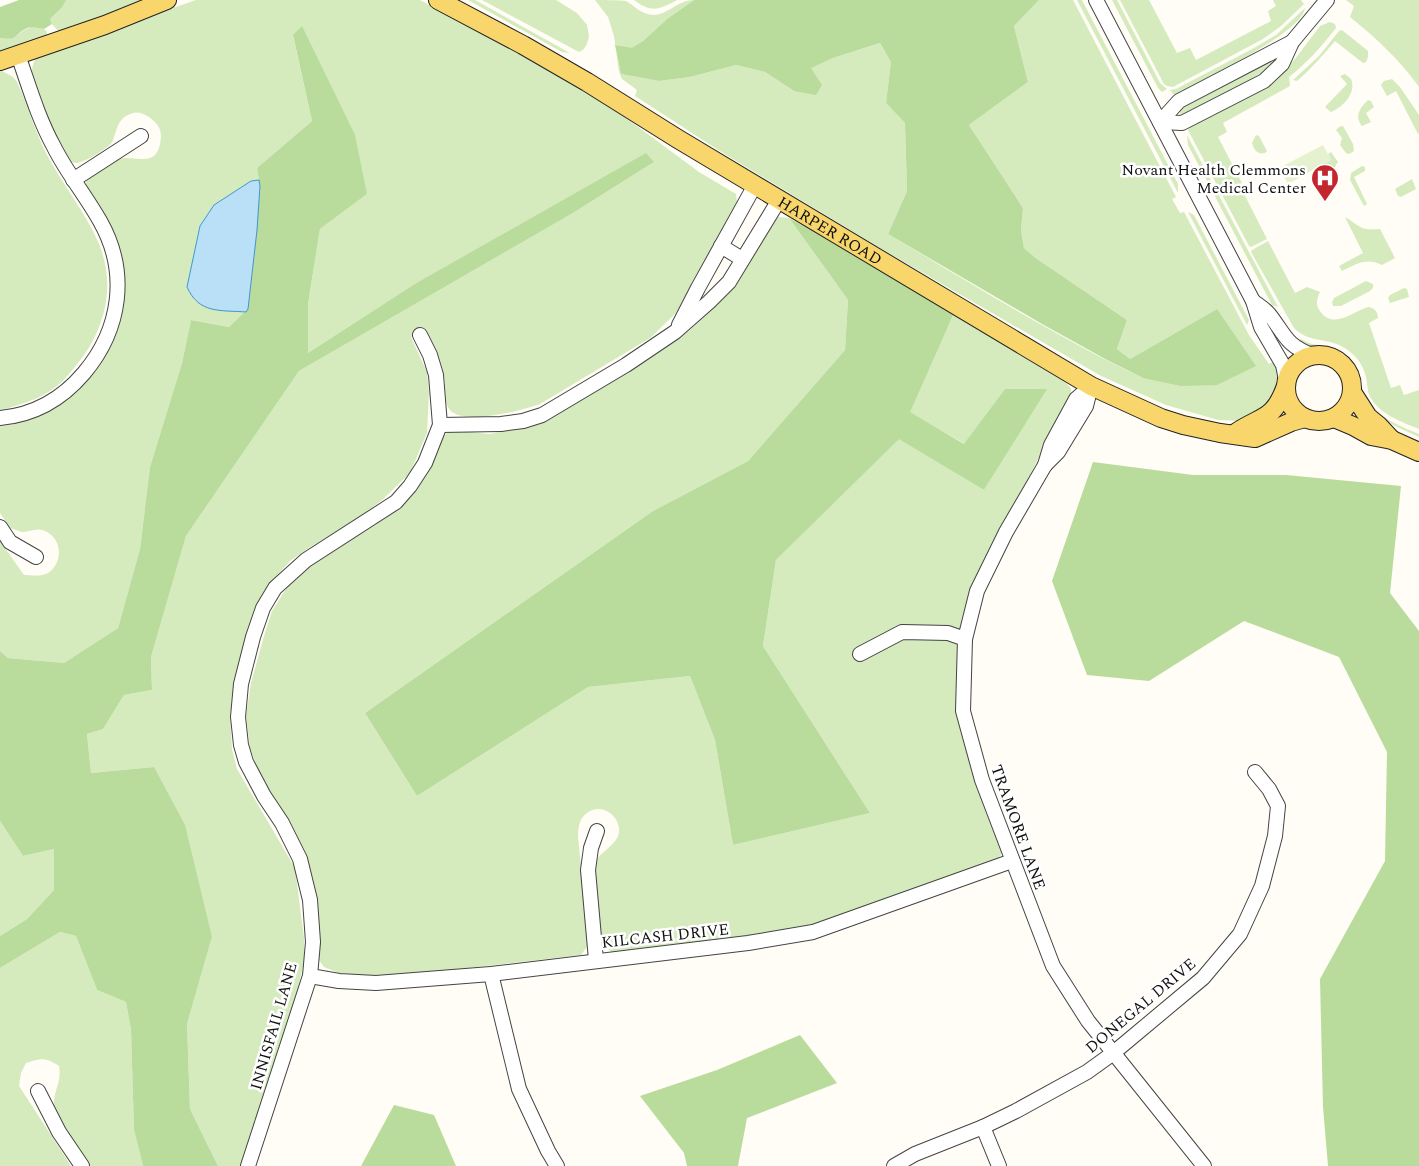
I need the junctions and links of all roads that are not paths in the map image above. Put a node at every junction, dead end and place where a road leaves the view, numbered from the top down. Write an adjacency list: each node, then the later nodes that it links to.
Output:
1 (167, 0): 6 (main road)
2 (438, 0): 11 (main road, HARPER ROAD)
3 (1096, 0): 8 (street)
4 (1328, 0): 5 (street)
5 (1292, 42): 8 (street); 8 (street)
6 (18, 55): 7 (main road); 10 (street)
7 (0, 61)
8 (1160, 122): 15 (street)
9 (141, 136): 10 (street)
10 (73, 180): 22 (street)
11 (755, 185): 12 (main road, HARPER ROAD); 13 (street)
12 (779, 200): 14 (street); 20 (main road, HARPER ROAD)
13 (721, 246): 14 (street); 16 (street)
14 (742, 259): 16 (street)
15 (1253, 301): 18 (street); 19 (street)
16 (675, 332): 25 (street)
17 (420, 335): 25 (street, INNISFAIL LANE)
18 (1312, 355): 19 (main road); 21 (main road)
19 (1286, 383): 23 (main road); 26 (main road)
20 (1091, 386): 26 (main road, HARPER ROAD); 31 (street, TRAMORE LANE)
21 (1352, 392): 24 (main road); 27 (main road)
22 (0, 418)
23 (1305, 418): 24 (main road); 26 (main road, HARPER ROAD)
24 (1334, 418): 27 (main road)
25 (440, 425): 38 (street, INNISFAIL LANE)
26 (1234, 434)
27 (1392, 440): 28 (main road)
28 (1419, 452)
29 (0, 527): 30 (street)
30 (36, 556)
31 (964, 640): 32 (street); 35 (street, TRAMORE LANE)
32 (860, 654)
33 (1255, 772): 39 (street, DONEGAL DRIVE)
34 (597, 831): 36 (street)
35 (1012, 861): 36 (street, KILCASH DRIVE); 39 (street, TRAMORE LANE)
36 (596, 960): 37 (street, KILCASH DRIVE)
37 (491, 974): 38 (street, KILCASH DRIVE); 44 (street)
38 (310, 976): 43 (street, INNISFAIL LANE)
39 (1112, 1054): 41 (street, DONEGAL DRIVE); 47 (street, TRAMORE LANE)
40 (38, 1091): 42 (street)
41 (983, 1127): 45 (street, DONEGAL DRIVE); 46 (street)
42 (82, 1166)
43 (248, 1166)
44 (557, 1166)
45 (894, 1166)
46 (999, 1166)
47 (1204, 1166)

